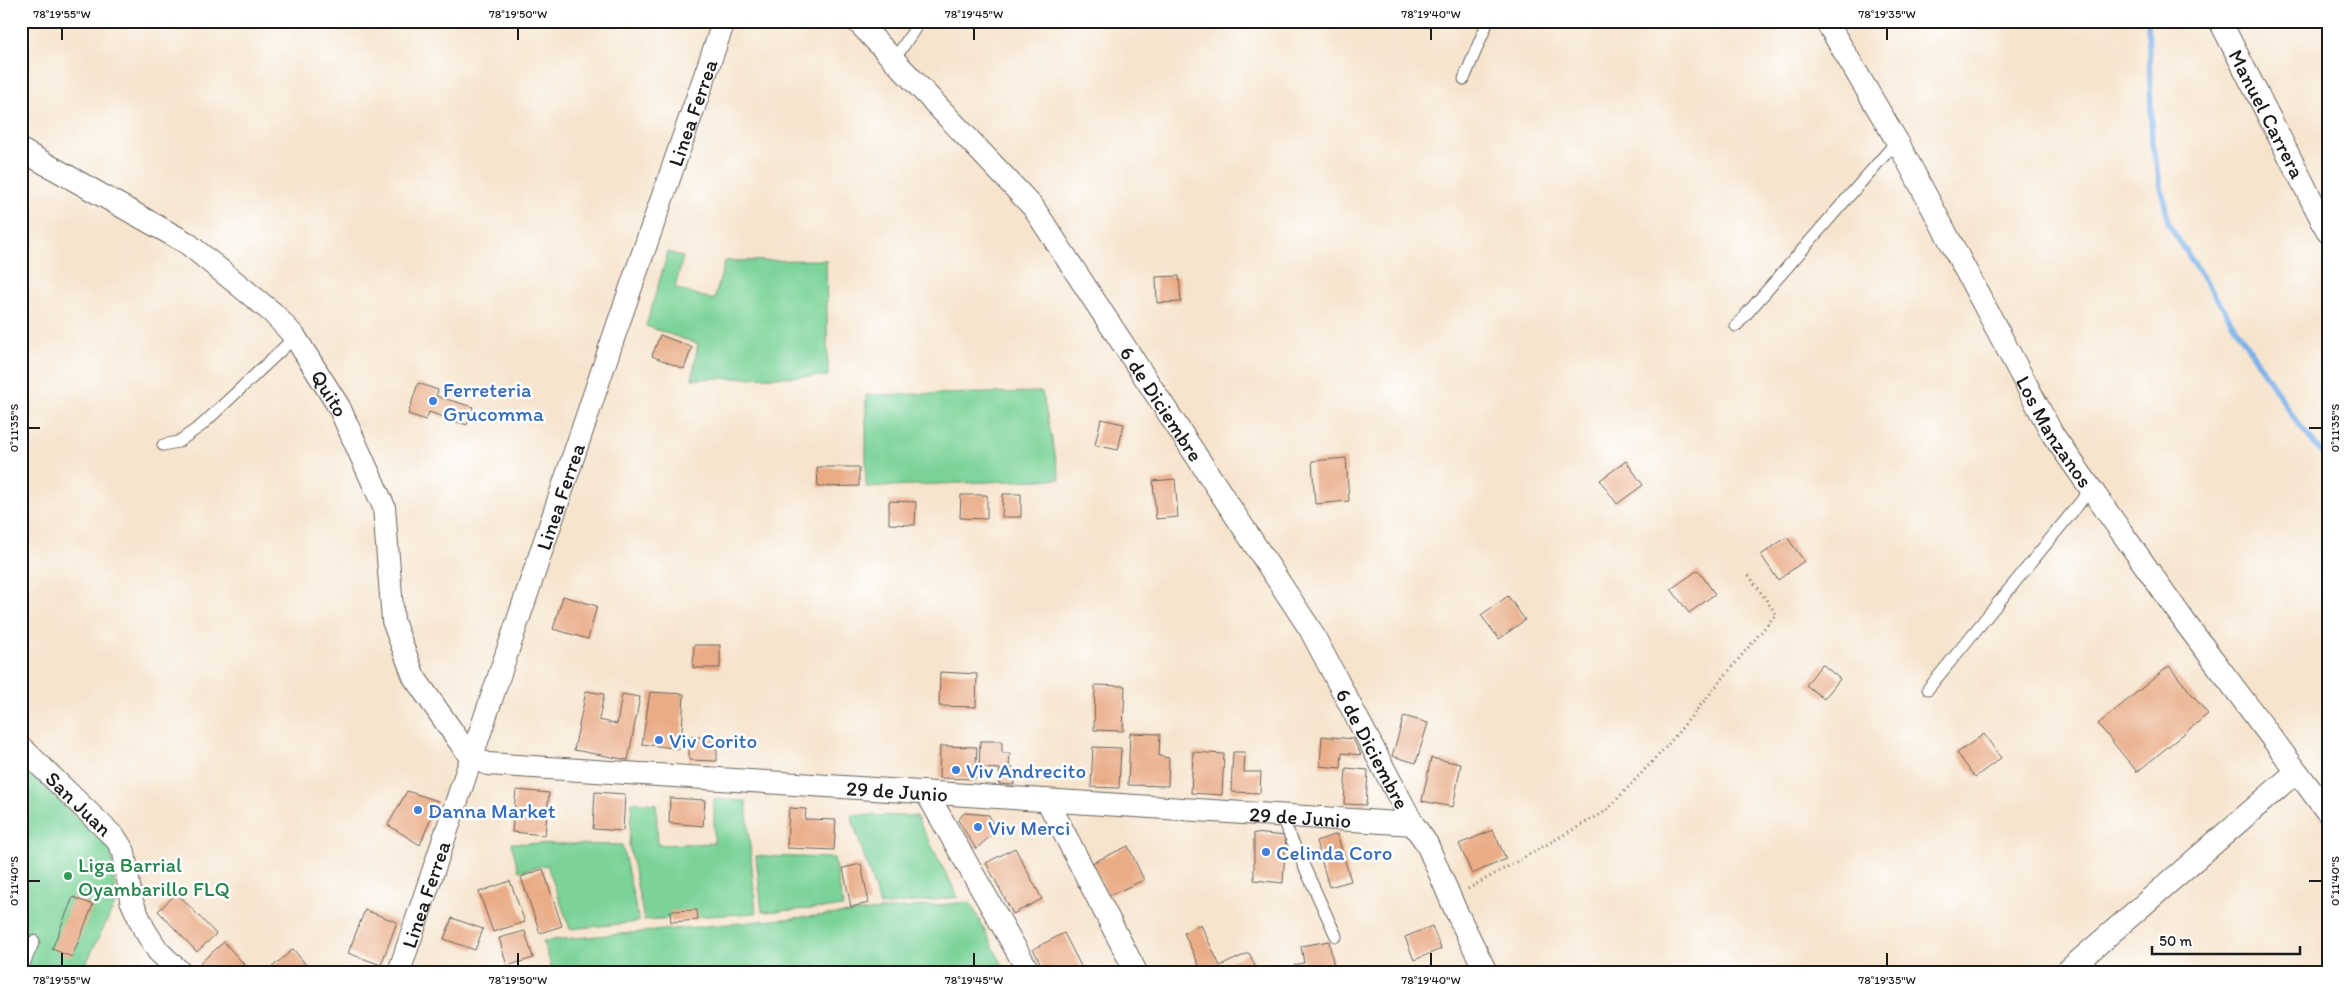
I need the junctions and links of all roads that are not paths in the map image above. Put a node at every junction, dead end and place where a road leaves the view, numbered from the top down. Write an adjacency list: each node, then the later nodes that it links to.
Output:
1 (724, 21): 18 (street, Linea Ferrea)
2 (857, 21): 7 (street, 6 de Diciembre)
3 (920, 21): 7 (lane)
4 (1488, 21): 8 (lane)
5 (1826, 21): 9 (street, Los Manzanos)
6 (2220, 21): 11 (street, Manuel Carrera)
7 (894, 60): 24 (street, 6 de Diciembre)
8 (1464, 79)
9 (1897, 141): 12 (lane); 15 (street, Los Manzanos)
10 (21, 150): 13 (street, Quito)
11 (2328, 232)
12 (1736, 326)
13 (295, 337): 14 (lane); 18 (street, Quito)
14 (163, 445)
15 (2092, 489): 16 (lane); 19 (street, Los Manzanos)
16 (1928, 689)
17 (21, 747): 29 (street, San Juan)
18 (471, 758): 20 (street, 29 de Junio); 30 (street, Linea Ferrea)
19 (2296, 772): 22 (street, Los Manzanos); 28 (street)
20 (926, 792): 21 (street, 29 de Junio); 31 (street)
21 (1046, 800): 23 (street, 29 de Junio); 32 (street)
22 (2328, 813)
23 (1281, 816): 24 (street, 29 de Junio); 25 (lane)
24 (1414, 824): 33 (street, 6 de Diciembre)
25 (1336, 936)
26 (34, 940): 27 (lane)
27 (21, 970)
28 (2069, 971)
29 (180, 972)
30 (399, 972)
31 (1029, 972)
32 (1136, 972)
33 (1486, 972)

